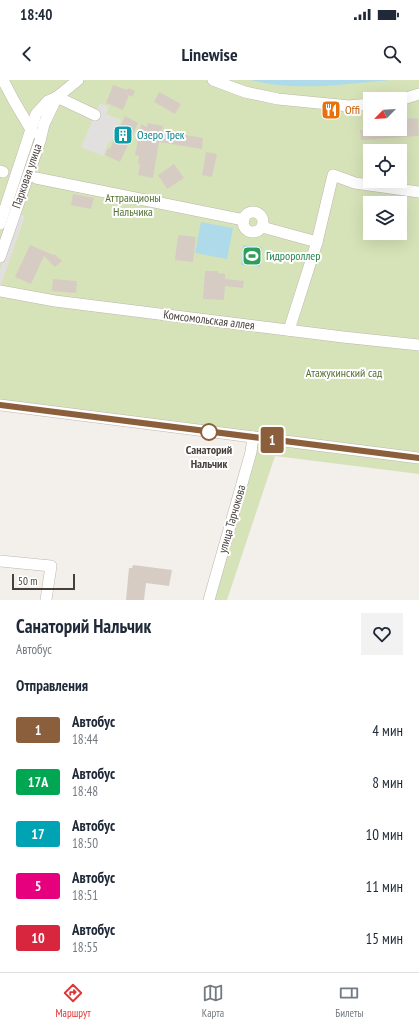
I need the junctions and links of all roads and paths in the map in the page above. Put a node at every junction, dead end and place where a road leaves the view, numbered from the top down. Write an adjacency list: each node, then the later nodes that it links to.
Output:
1 (3, 80): 9 (street)
2 (78, 80): 5 (street, Парковая улица)
3 (213, 80): 7 (street)
4 (419, 94): 6 (street)
5 (57, 97): 8 (street); 9 (street, Парковая улица); 10 (street, Парковая улица)
6 (407, 98)
7 (363, 105)
8 (95, 115)
9 (30, 130): 10 (street); 13 (street, Парковая улица)
10 (40, 141): 15 (street, Парковая улица)
11 (36, 178): 14 (street)
12 (419, 192): 14 (street)
13 (0, 224)
14 (317, 242): 17 (street)
15 (0, 257)
16 (0, 291): 17 (street, Комсомольская аллея)
17 (289, 330): 18 (street, Комсомольская аллея)
18 (419, 344)
19 (0, 406): 20 (street)
20 (253, 438): 21 (street); 24 (street, улица Тарчокова)
21 (419, 458)
22 (0, 561): 23 (street)
23 (46, 600)
24 (209, 600)

